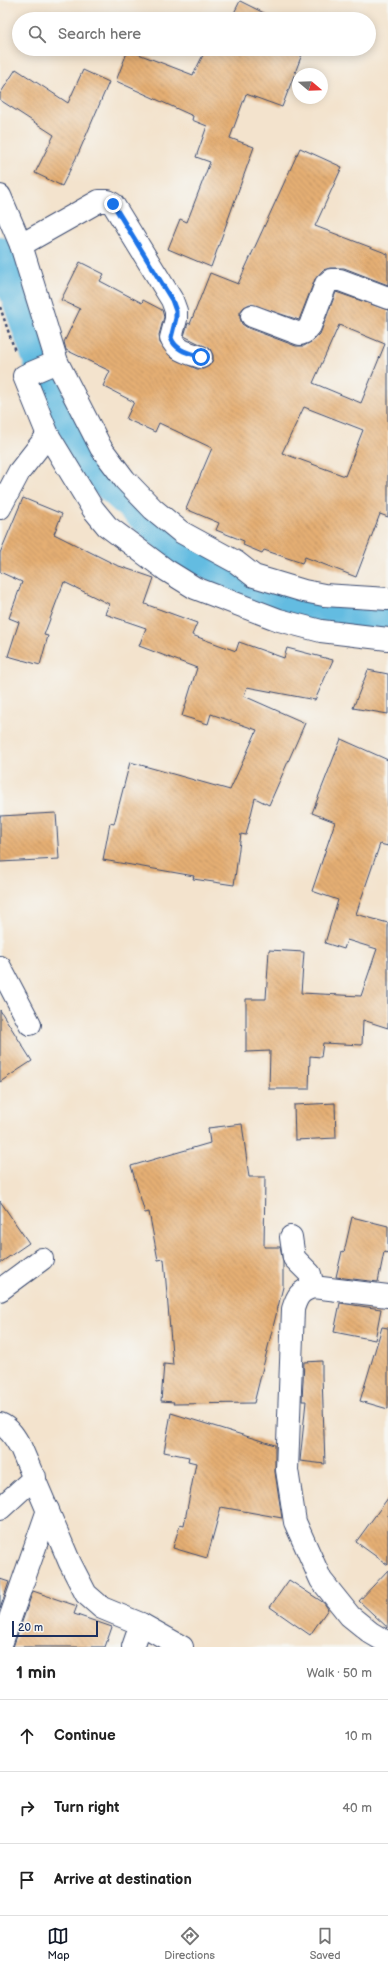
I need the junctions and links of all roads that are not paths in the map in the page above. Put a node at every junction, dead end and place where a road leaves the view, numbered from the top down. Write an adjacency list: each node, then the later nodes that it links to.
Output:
1 (0, 196): 2 (street)
2 (21, 245): 5 (street); 6 (street)
3 (388, 298): 4 (street)
4 (252, 316)
5 (201, 357)
6 (41, 369): 7 (street); 9 (street)
7 (48, 435): 8 (street); 10 (street)
8 (0, 508)
9 (388, 599)
10 (388, 639)
11 (0, 967): 12 (street)
12 (30, 1024)
13 (291, 1236): 15 (street)
14 (42, 1259): 16 (street)
15 (313, 1287): 17 (street); 23 (street)
16 (0, 1290)
17 (388, 1296)
18 (0, 1424): 19 (street)
19 (35, 1477): 20 (street); 21 (street)
20 (0, 1509)
21 (48, 1510): 22 (street); 24 (street)
22 (141, 1624): 25 (street); 26 (street)
23 (388, 1643)
24 (0, 1647)
25 (133, 1647)
26 (182, 1647)

